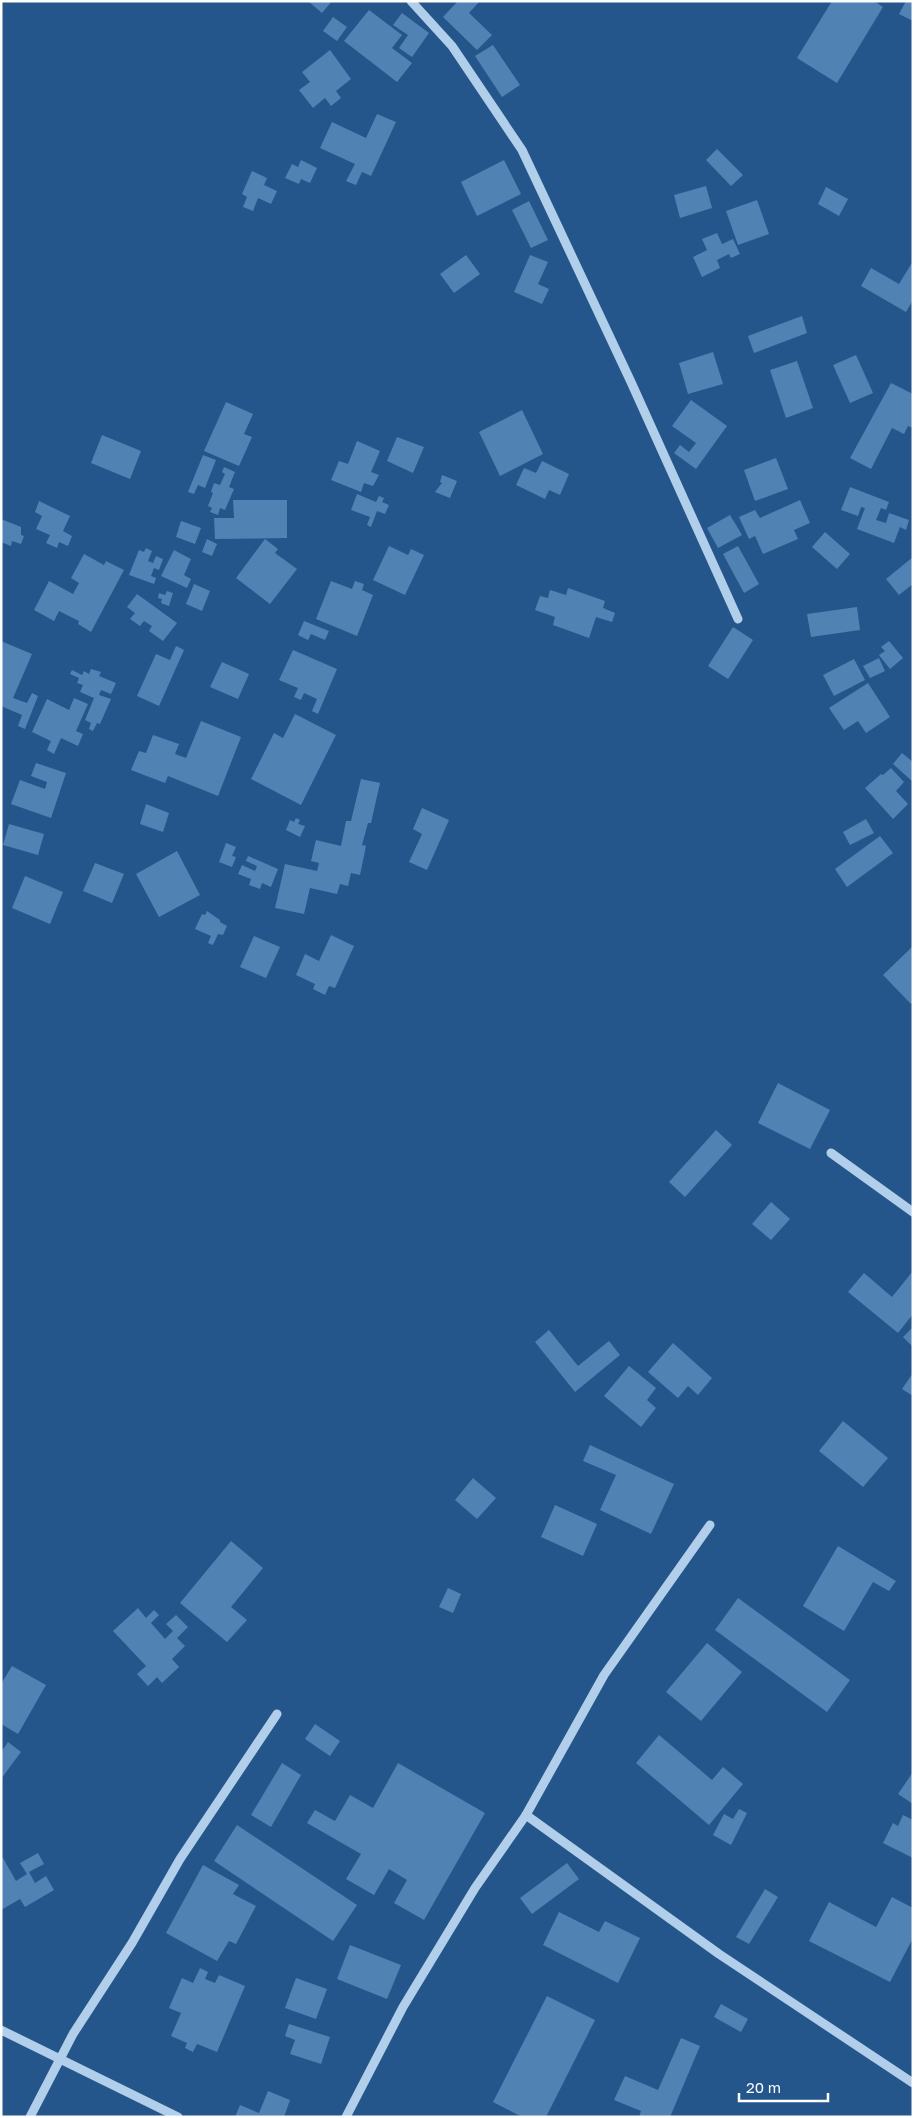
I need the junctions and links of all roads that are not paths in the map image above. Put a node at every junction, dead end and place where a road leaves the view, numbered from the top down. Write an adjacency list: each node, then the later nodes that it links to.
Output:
1 (411, 1): 2 (street)
2 (738, 618)
3 (831, 1153): 4 (street)
4 (913, 1212)
5 (710, 1525): 7 (street)
6 (277, 1714): 9 (street)
7 (526, 1815): 10 (street); 13 (street)
8 (1, 2030): 9 (street)
9 (60, 2059): 11 (street); 12 (street)
10 (913, 2083)
11 (30, 2117)
12 (178, 2117)
13 (346, 2117)

